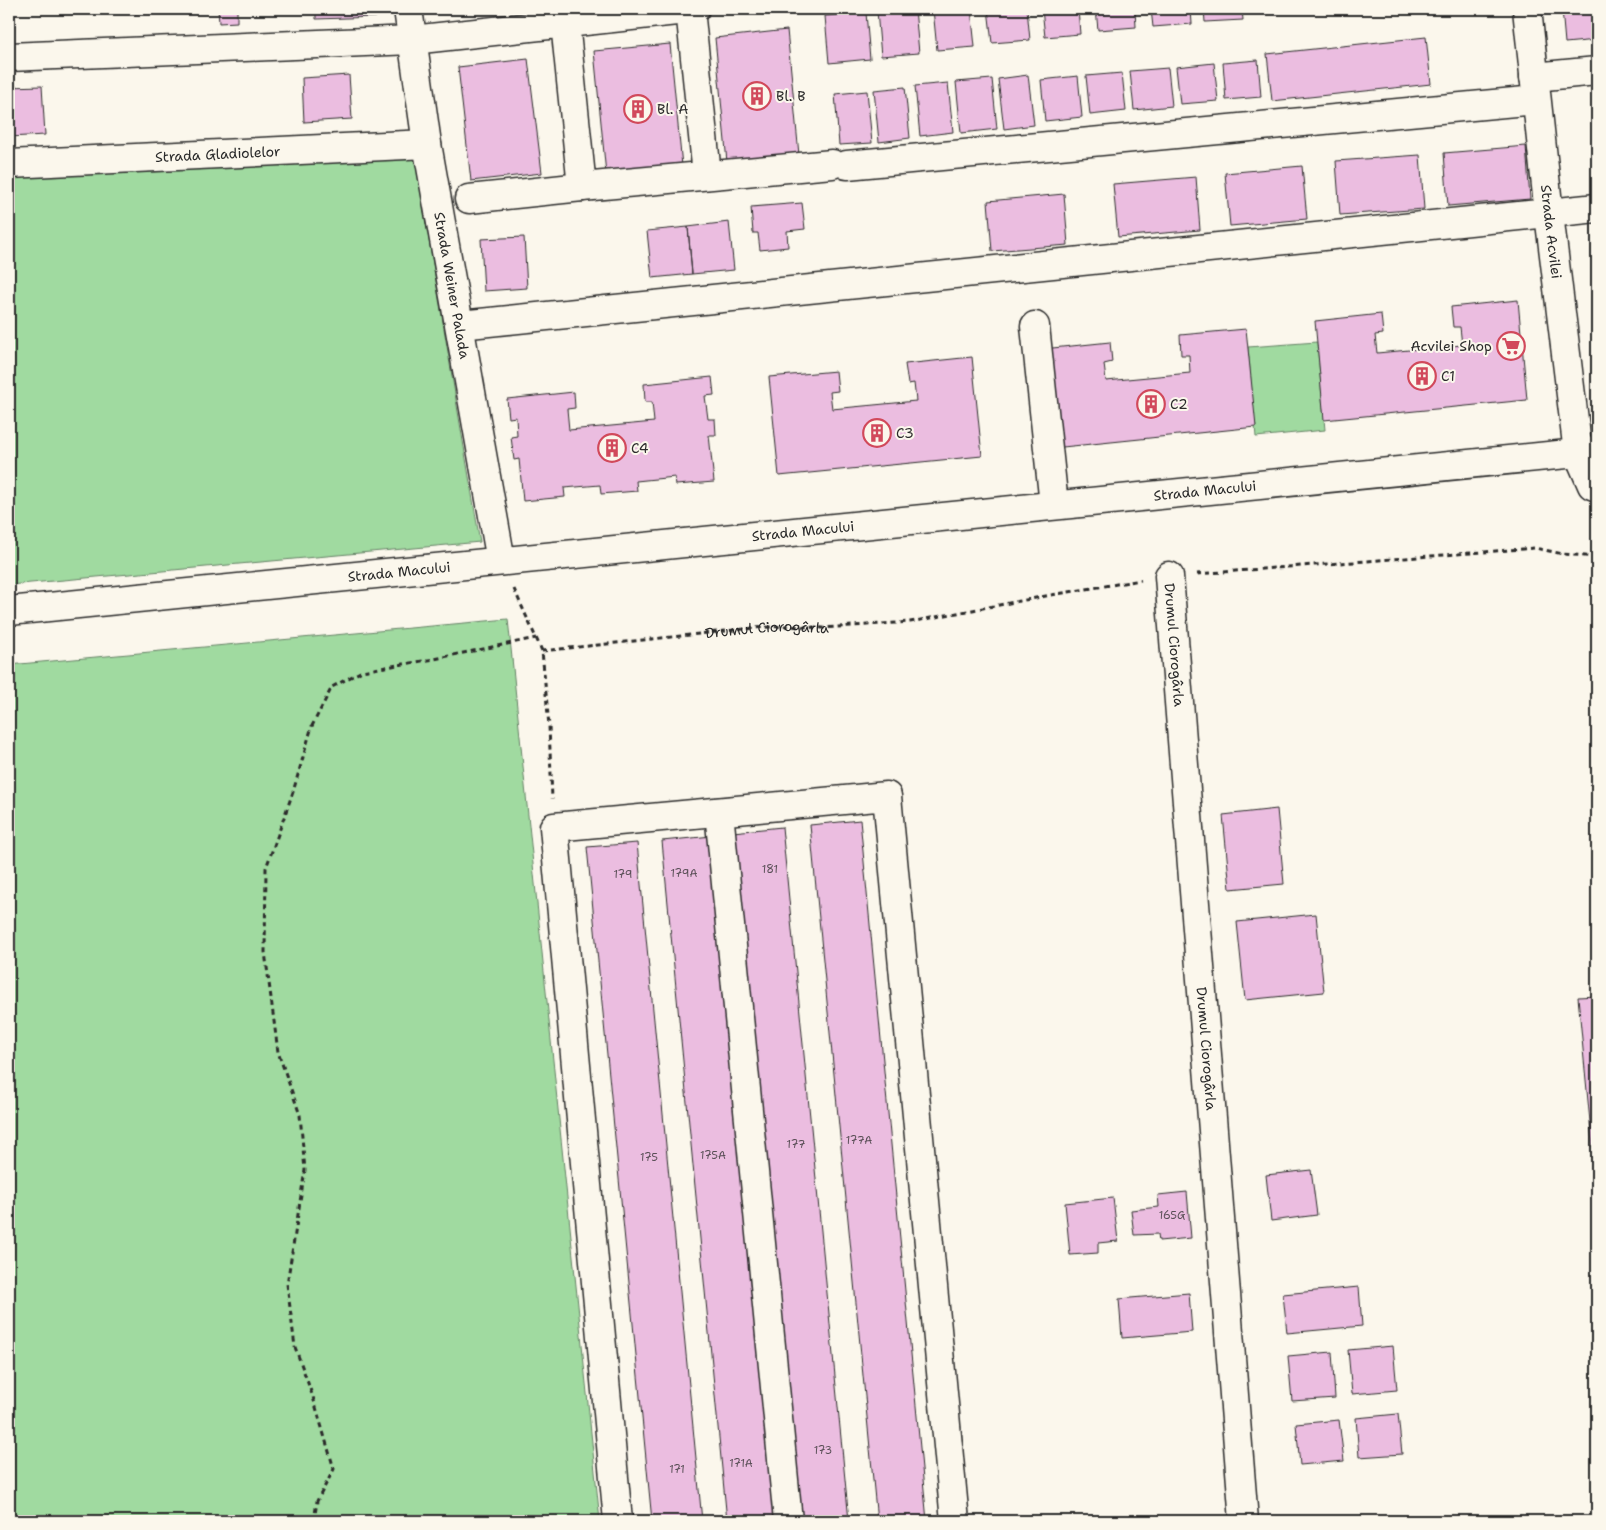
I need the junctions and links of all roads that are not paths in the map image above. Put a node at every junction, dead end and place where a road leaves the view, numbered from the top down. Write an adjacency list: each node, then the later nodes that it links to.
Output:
1 (408, 9): 6 (street, Strada Weiner Palada)
2 (690, 9): 3 (street); 5 (street); 12 (street)
3 (695, 9)
4 (1527, 9): 9 (street, Strada Acvilei)
5 (565, 23): 6 (street); 13 (street)
6 (412, 40): 7 (street); 10 (street, Strada Weiner Palada)
7 (9, 57)
8 (1597, 71): 9 (street)
9 (1535, 89): 12 (street); 16 (street, Strada Acvilei)
10 (427, 144): 11 (street, Strada Gladiolelor); 17 (street, Strada Weiner Palada)
11 (9, 164)
12 (707, 175): 13 (street)
13 (582, 187): 14 (street)
14 (469, 199)
15 (1597, 208): 16 (street)
16 (1549, 214): 17 (street); 19 (street, Strada Acvilei)
17 (460, 325): 22 (street, Strada Weiner Palada)
18 (1035, 326): 21 (street)
19 (1588, 452): 20 (street); 21 (street, Strada Macului)
20 (1597, 487)
21 (1054, 505): 22 (street, Strada Macului)
22 (501, 562): 24 (street, Strada Macului)
23 (1168, 576): 29 (street, Drumul Ciorogârla)
24 (9, 611)
25 (719, 812): 26 (street); 27 (street); 28 (street)
26 (618, 1521)
27 (788, 1521)
28 (955, 1521)
29 (1244, 1521)

